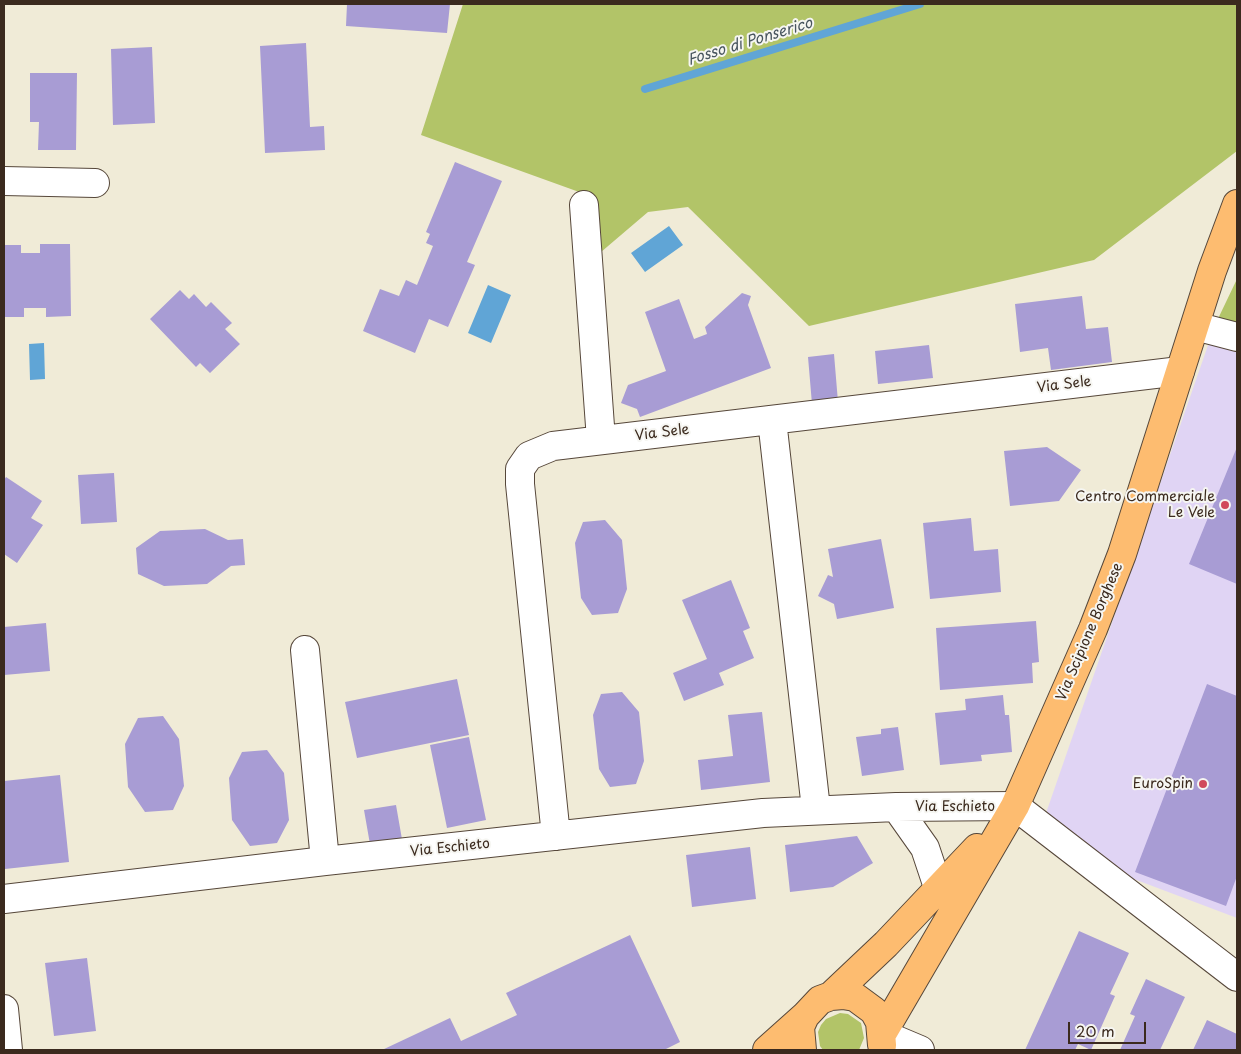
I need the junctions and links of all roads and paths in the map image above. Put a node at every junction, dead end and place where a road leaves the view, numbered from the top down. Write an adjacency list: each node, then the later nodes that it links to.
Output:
1 (4, 181): 2 (street)
2 (95, 183)
3 (1237, 204): 5 (main road, Via Scipione Borghese)
4 (584, 205): 9 (street)
5 (1195, 326): 6 (street); 7 (main road, Via Scipione Borghese)
6 (1237, 337)
7 (1180, 371): 8 (street, Via Sele); 11 (main road, Via Scipione Borghese)
8 (772, 420): 9 (street, Via Sele); 13 (street)
9 (601, 440): 14 (street, Via Sele)
10 (305, 650): 15 (street)
11 (1015, 806): 12 (street, Via Eschieto); 16 (main road); 18 (street); 22 (main road, Via Scipione Borghese)
12 (896, 807): 13 (street, Via Eschieto); 16 (street, Via Eschieto)
13 (816, 809): 14 (street, Via Eschieto)
14 (556, 836): 15 (street, Via Eschieto)
15 (325, 861): 17 (street, Via Eschieto)
16 (939, 890): 19 (main road)
17 (4, 899)
18 (1237, 977)
19 (831, 996): 21 (main road); 22 (main road)
20 (4, 1009): 23 (street)
21 (805, 1016): 24 (main road); 25 (main road)
22 (881, 1042): 26 (street)
23 (8, 1050)
24 (767, 1050)
25 (802, 1050)
26 (920, 1050)

